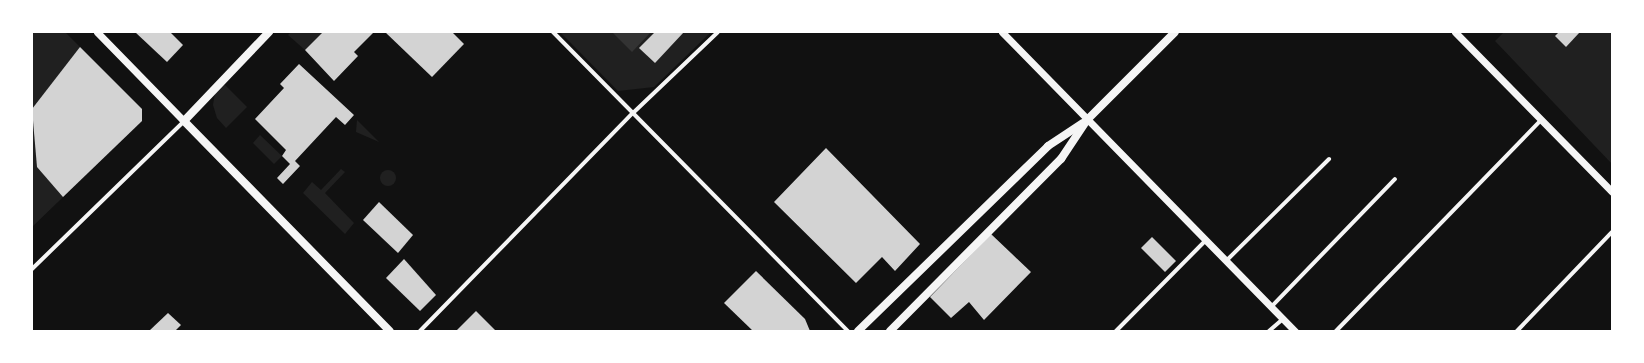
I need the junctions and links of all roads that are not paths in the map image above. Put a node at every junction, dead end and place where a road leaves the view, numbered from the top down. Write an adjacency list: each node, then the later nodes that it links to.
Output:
1 (97, 32): 11 (street)
2 (269, 32): 11 (main road)
3 (553, 32): 8 (street)
4 (718, 32): 8 (street)
5 (1002, 32): 9 (street)
6 (1175, 32): 9 (main road)
7 (1455, 32): 10 (street)
8 (633, 113): 22 (street); 23 (street)
9 (1087, 120): 16 (street); 24 (main road); 25 (main road)
10 (1541, 120): 14 (street); 29 (street)
11 (184, 121): 18 (street); 21 (main road)
12 (1329, 159): 17 (street)
13 (1395, 179): 19 (street)
14 (1612, 192)
15 (1612, 232): 30 (street)
16 (1206, 240): 17 (street); 26 (street)
17 (1226, 261): 19 (street)
18 (32, 269)
19 (1271, 307): 20 (street)
20 (1283, 319): 27 (street); 28 (street)
21 (390, 331)
22 (420, 331)
23 (848, 331)
24 (858, 331)
25 (890, 331)
26 (1116, 331)
27 (1268, 331)
28 (1295, 331)
29 (1336, 331)
30 (1518, 331)

